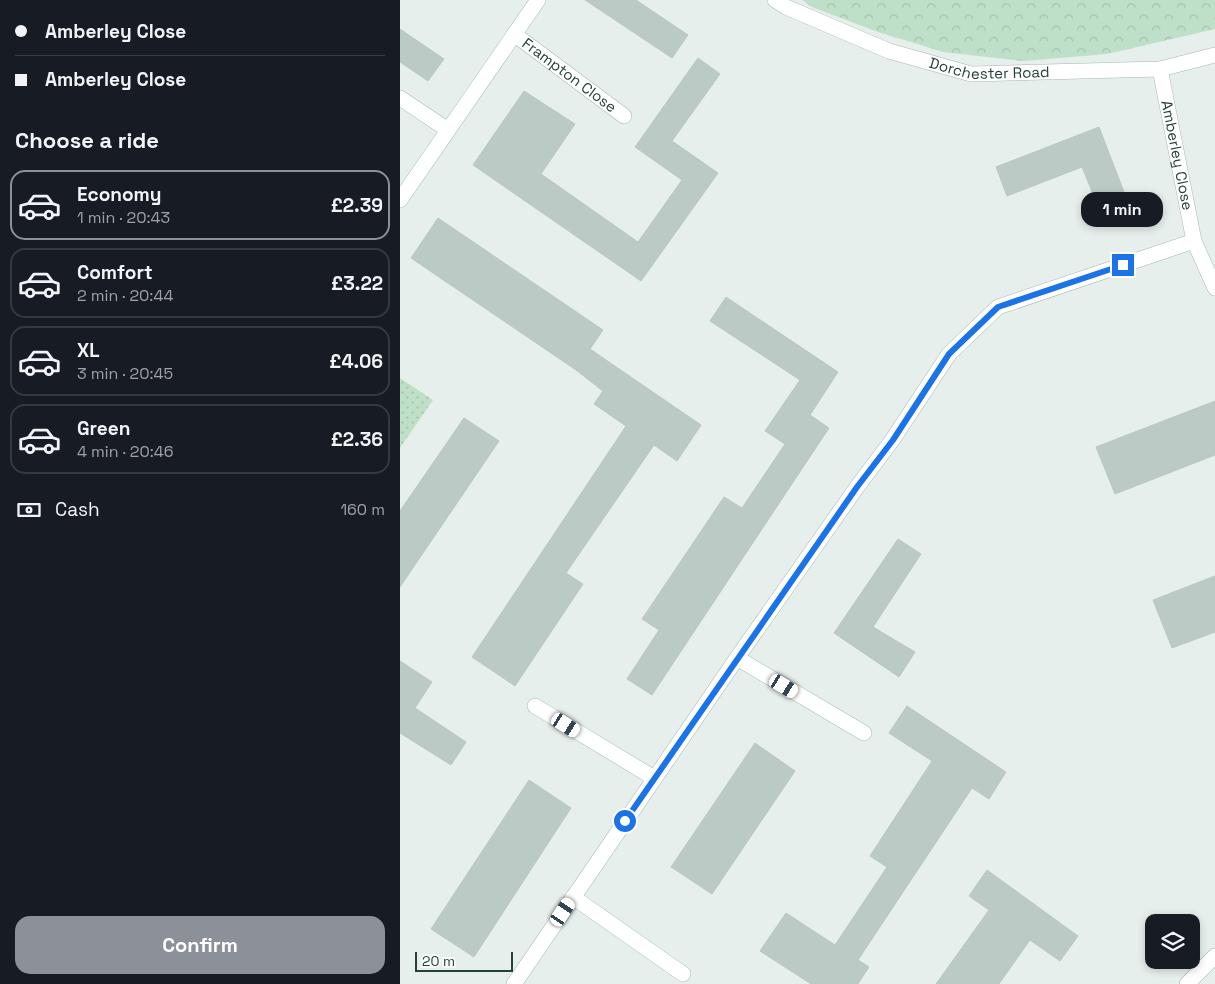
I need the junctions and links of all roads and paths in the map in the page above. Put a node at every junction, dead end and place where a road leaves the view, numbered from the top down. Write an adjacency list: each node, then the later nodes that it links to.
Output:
1 (538, 0): 3 (street, Frampton Close)
2 (775, 0): 5 (street, Dorchester Road)
3 (514, 34): 7 (street, Frampton Close); 8 (street, Frampton Close)
4 (1215, 55): 5 (street, Dorchester Road)
5 (1160, 70): 10 (street, Amberley Close)
6 (400, 98): 8 (street)
7 (624, 116)
8 (448, 130): 9 (street, Frampton Close)
9 (400, 200)
10 (1194, 241): 11 (street, Amberley Close); 12 (street)
11 (1215, 288)
12 (738, 658): 14 (street); 15 (street)
13 (536, 706): 15 (street)
14 (864, 734)
15 (654, 778): 16 (street)
16 (573, 897): 18 (street); 19 (street)
17 (1215, 956): 20 (street)
18 (683, 974)
19 (514, 984)
20 (1187, 984)

